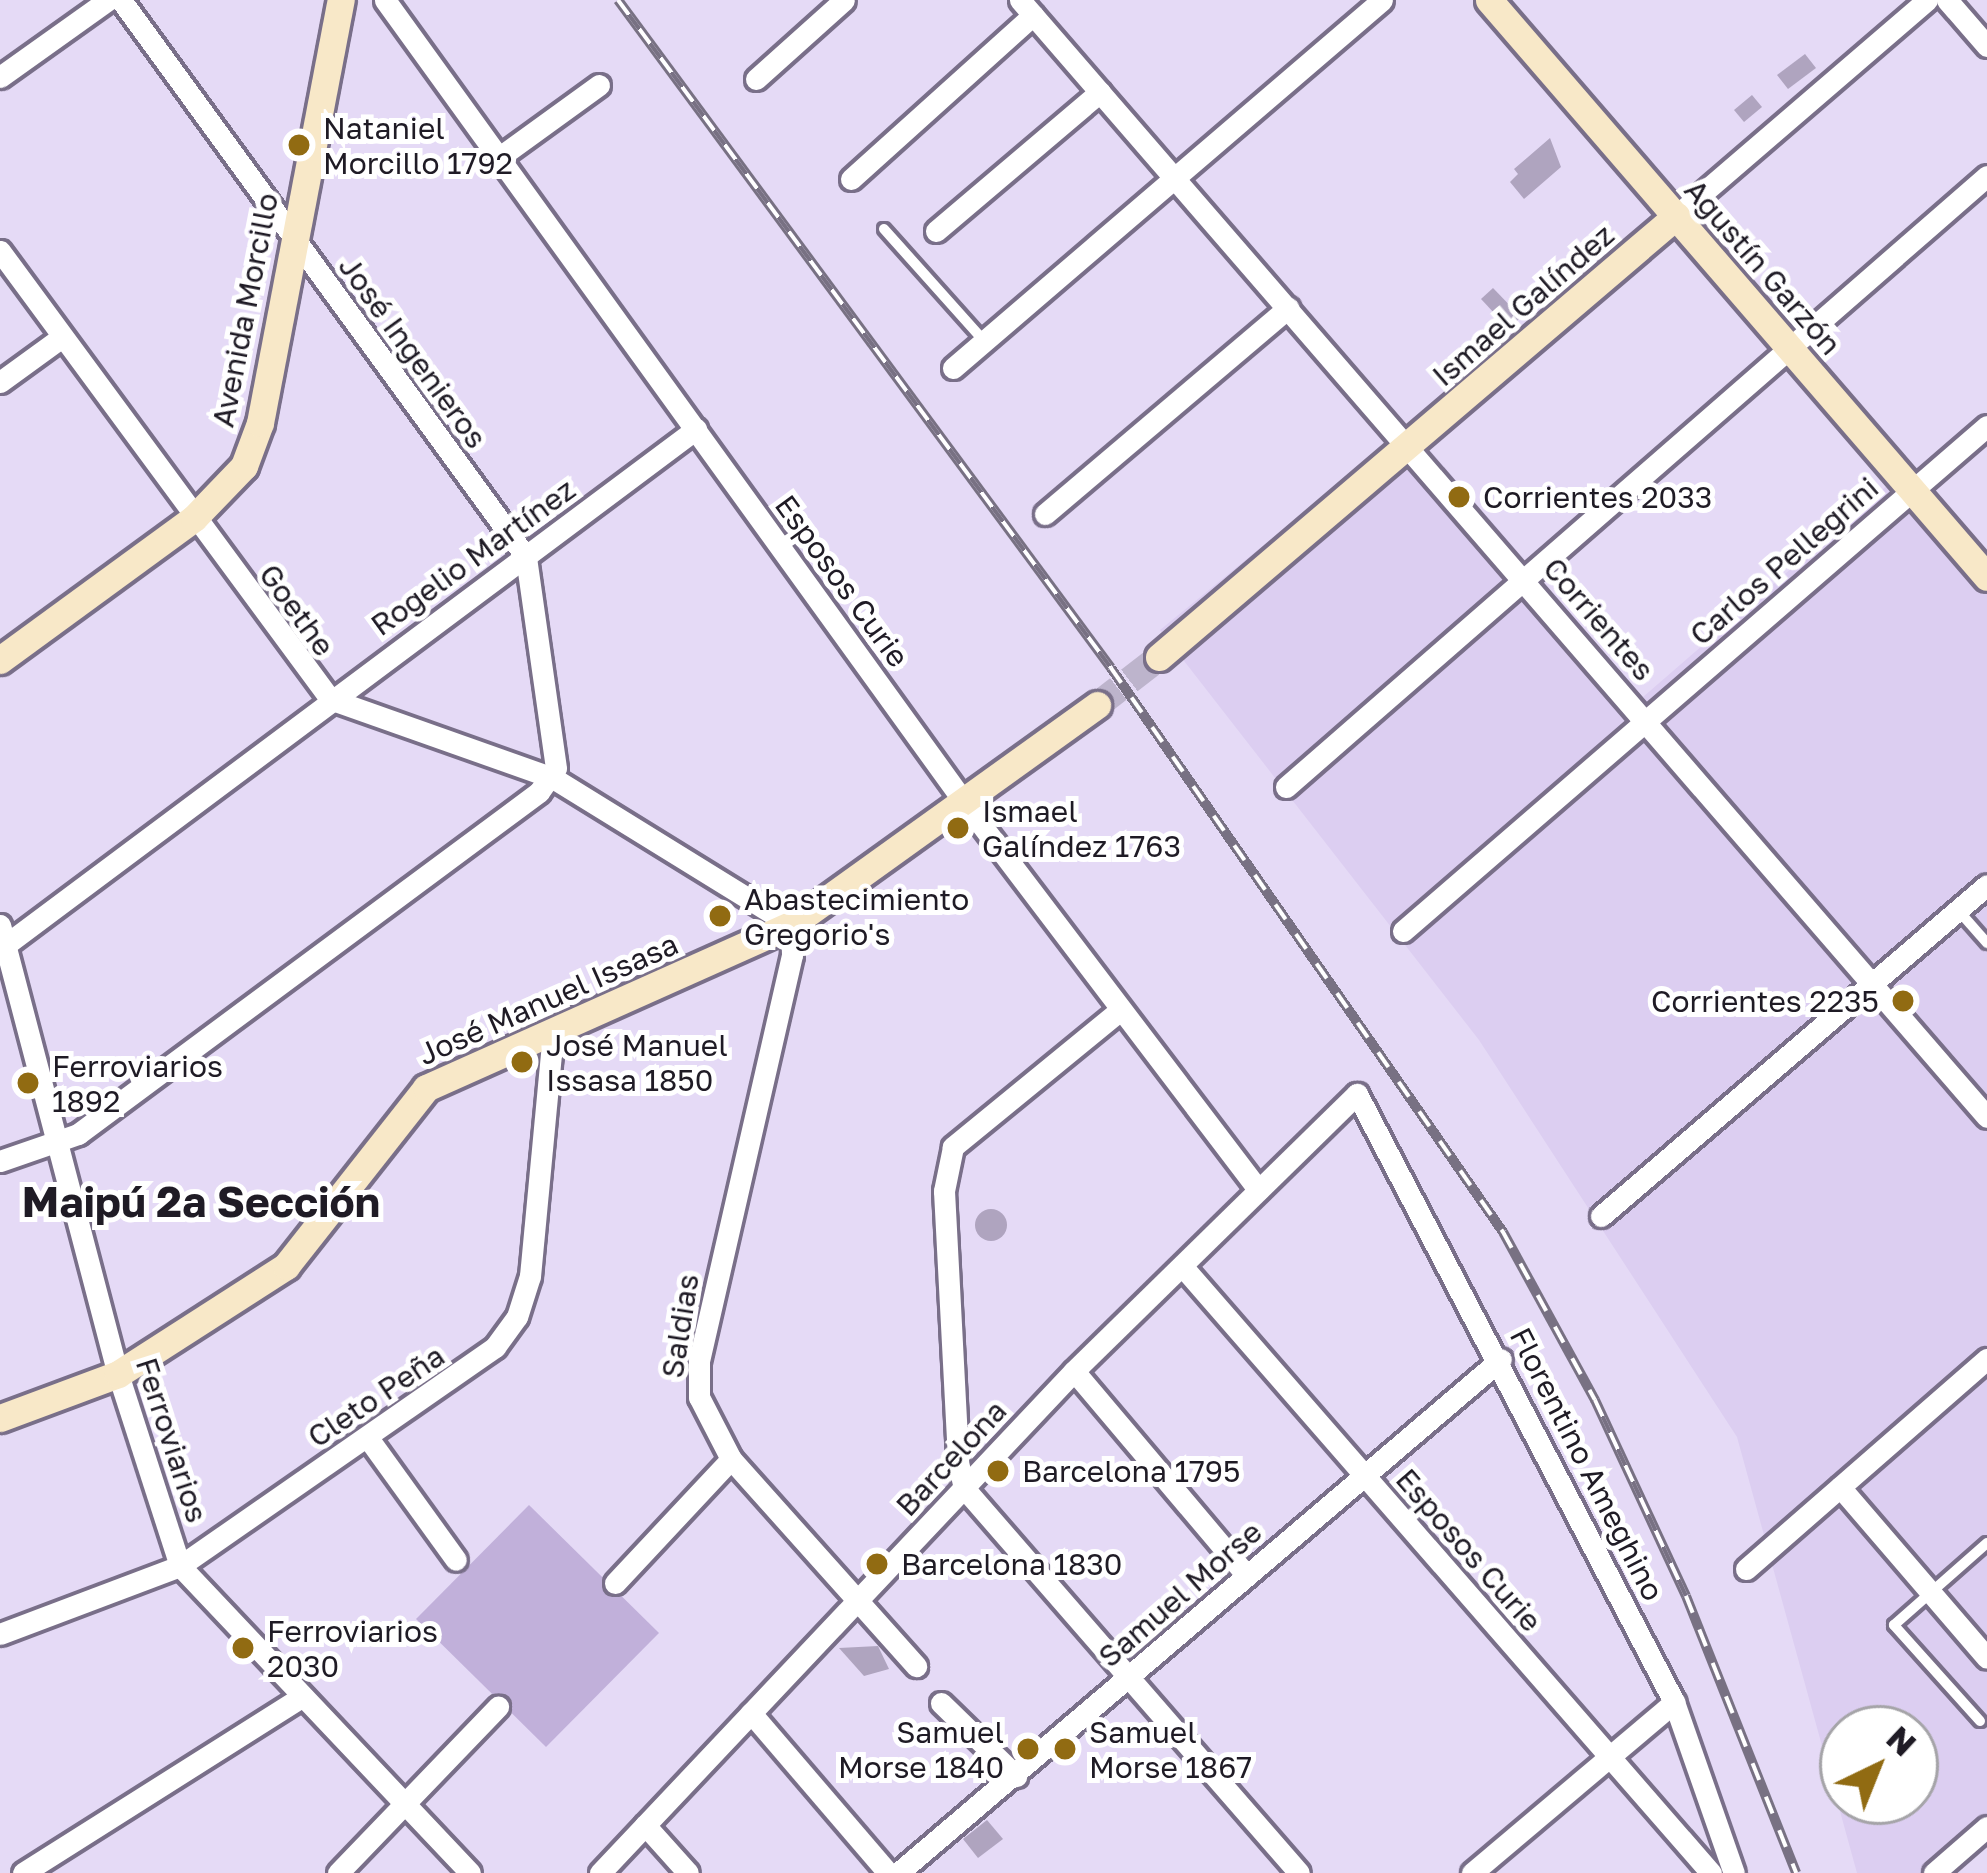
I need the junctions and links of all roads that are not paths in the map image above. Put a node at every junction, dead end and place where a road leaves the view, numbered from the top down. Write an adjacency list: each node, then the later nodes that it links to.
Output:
1 (108, 0): 12 (street)
2 (121, 0): 23 (street, José Ingenieros)
3 (341, 0): 23 (main road, Avenida Morcillo)
4 (385, 0): 16 (street, Esposos Curie)
5 (844, 0): 13 (street)
6 (1382, 0): 19 (street)
7 (1489, 0): 20 (main road, Agustín Garzón)
8 (1927, 0): 20 (street, Ismael Galíndez)
9 (1947, 0): 11 (street)
10 (1026, 7): 15 (street, Corrientes); 18 (street)
11 (1987, 46)
12 (0, 77)
13 (756, 79)
14 (599, 85): 16 (street)
15 (1100, 92): 19 (street, Corrientes); 22 (street)
16 (501, 156): 32 (street, Esposos Curie)
17 (1987, 176): 28 (street)
18 (850, 178)
19 (1174, 178): 25 (street, Corrientes); 27 (street)
20 (1676, 216): 28 (main road, Agustín Garzón); 33 (main road, Ismael Galíndez)
21 (884, 229): 27 (lane)
22 (936, 231)
23 (292, 238): 36 (main road, Avenida Morcillo); 37 (street, José Ingenieros)
24 (0, 251): 26 (street, Goethe)
25 (1288, 308): 33 (street, Corrientes); 35 (street)
26 (62, 337): 30 (street); 36 (street, Goethe)
27 (984, 341): 29 (street)
28 (1790, 348): 34 (main road, Agustín Garzón); 39 (street)
29 (952, 368)
30 (0, 382)
31 (1987, 426): 34 (street, Carlos Pellegrini)
32 (696, 429): 37 (street, Rogelio Martínez); 47 (street, Esposos Curie)
33 (1408, 446): 39 (street, Corrientes); 40 (main road, Ismael Galíndez)
34 (1912, 490): 38 (main road, Agustín Garzón); 44 (street, Carlos Pellegrini)
35 (1045, 514)
36 (194, 518): 41 (main road, Avenida Morcillo); 42 (street, Goethe)
37 (526, 556): 42 (street, Rogelio Martínez); 45 (street, José Ingenieros)
38 (1987, 577)
39 (1525, 579): 44 (street, Corrientes); 46 (street)
40 (1159, 657)
41 (0, 660)
42 (330, 699): 45 (street, Goethe); 52 (street, Rogelio Martínez)
43 (1097, 705): 47 (main road, José Manuel Issasa)
44 (1646, 719): 51 (street, Carlos Pellegrini); 54 (street, Corrientes)
45 (553, 778): 50 (street, Goethe); 59 (street)
46 (1286, 787)
47 (964, 802): 50 (main road, José Manuel Issasa); 55 (street, Esposos Curie)
48 (1987, 885): 49 (street)
49 (1958, 910): 53 (lane); 54 (street)
50 (791, 925): 56 (main road, José Manuel Issasa); 70 (street, Saldias)
51 (1402, 931)
52 (3, 937): 59 (street, Ferroviarios)
53 (1987, 944)
54 (1875, 981): 58 (street, Corrientes); 62 (street)
55 (1119, 1011): 61 (street, Esposos Curie); 73 (street)
56 (553, 1034): 67 (main road, José Manuel Issasa); 69 (street, Cleto Peña)
57 (1357, 1094): 61 (street, Barcelona); 64 (street, Florentino Ameghino)
58 (1987, 1117)
59 (59, 1145): 60 (street); 67 (street, Ferroviarios)
60 (0, 1161)
61 (1259, 1190): 63 (street, Barcelona)
62 (1601, 1216)
63 (1182, 1266): 66 (street, Barcelona); 71 (street, Esposos Curie)
64 (1501, 1359): 71 (street, Samuel Morse); 88 (street, Florentino Ameghino)
65 (1987, 1359): 72 (street)
66 (1074, 1371): 73 (street, Barcelona); 78 (street)
67 (118, 1374): 68 (main road, José Manuel Issasa); 76 (street, Ferroviarios)
68 (0, 1418)
69 (368, 1438): 75 (street); 76 (street, Cleto Peña)
70 (731, 1459): 79 (street); 81 (street, Saldias)
71 (1365, 1476): 78 (street, Samuel Morse); 92 (street, Esposos Curie)
72 (1840, 1487): 77 (street); 80 (street)
73 (964, 1488): 81 (street, Barcelona); 85 (street)
74 (1987, 1543): 80 (lane)
75 (456, 1560)
76 (180, 1566): 82 (street, Cleto Peña); 86 (street, Ferroviarios)
77 (1746, 1569)
78 (1247, 1576): 85 (street, Samuel Morse)
79 (615, 1583)
80 (1931, 1593): 83 (street); 91 (lane)
81 (860, 1598): 84 (street, Saldias); 90 (street, Barcelona)
82 (0, 1634)
83 (1987, 1658)
84 (916, 1666)
85 (1129, 1678): 93 (street, Samuel Morse); 106 (street)
86 (303, 1696): 94 (street, Ferroviarios); 99 (street)
87 (941, 1702): 93 (street)
88 (1674, 1702): 92 (street); 109 (street, Florentino Ameghino)
89 (498, 1707): 94 (street)
90 (751, 1713): 95 (street, Barcelona); 104 (street)
91 (1980, 1721)
92 (1610, 1756): 107 (street); 108 (street, Esposos Curie)
93 (1016, 1776): 105 (street, Samuel Morse)
94 (404, 1803): 100 (street); 101 (street, Ferroviarios)
95 (645, 1825): 102 (street, Barcelona); 103 (street)
96 (1987, 1827): 110 (street)
97 (0, 1865): 98 (street)
98 (8, 1873)
99 (23, 1873)
100 (338, 1873)
101 (470, 1873)
102 (600, 1873)
103 (688, 1873)
104 (888, 1873)
105 (898, 1873)
106 (1299, 1873)
107 (1472, 1873)
108 (1711, 1873)
109 (1734, 1873)
110 (1934, 1873)

